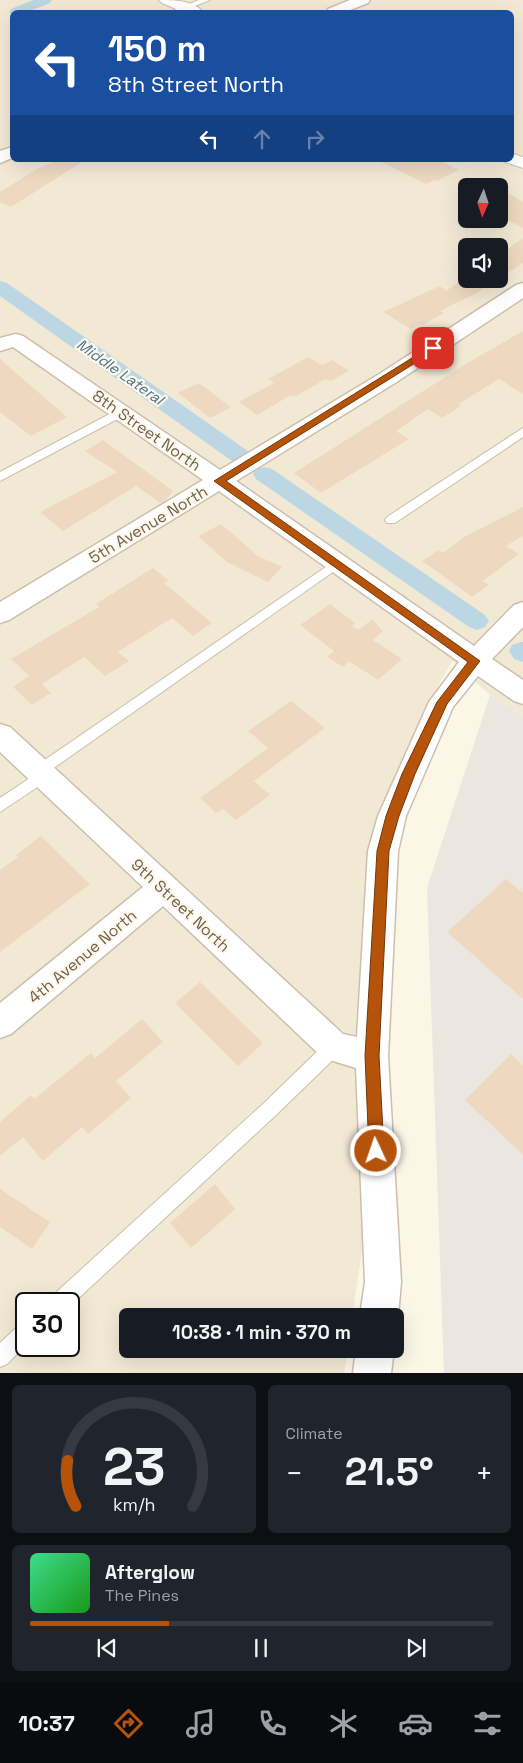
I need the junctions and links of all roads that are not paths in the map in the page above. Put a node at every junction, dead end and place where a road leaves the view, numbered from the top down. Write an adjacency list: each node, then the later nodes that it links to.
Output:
1 (167, 0): 4 (street)
2 (206, 0): 5 (lane)
3 (363, 0): 6 (street)
4 (183, 10)
5 (187, 10)
6 (338, 10)
7 (523, 289): 12 (street, 5th Avenue North)
8 (8, 342): 9 (street, 8th Street North)
9 (121, 412): 11 (lane); 12 (street, 8th Street North)
10 (523, 432): 13 (lane)
11 (0, 477)
12 (219, 481): 14 (street, 8th Street North); 16 (street, 5th Avenue North)
13 (391, 520)
14 (336, 564): 17 (street, 8th Street North); 20 (lane)
15 (523, 612): 17 (street)
16 (0, 614)
17 (475, 661): 18 (street, 8th Street North); 25 (street)
18 (523, 694)
19 (0, 735): 20 (street, 9th Street North)
20 (41, 774): 21 (lane); 22 (street, 9th Street North)
21 (0, 806)
22 (163, 888): 23 (street, 4th Avenue North); 24 (street, 9th Street North)
23 (0, 1023)
24 (334, 1047): 25 (street, 9th Street North); 26 (lane)
25 (372, 1056): 27 (street)
26 (71, 1292)
27 (380, 1308)
28 (15, 1343): 29 (lane)
29 (0, 1357)
30 (374, 1358): 31 (street)
31 (372, 1373)

